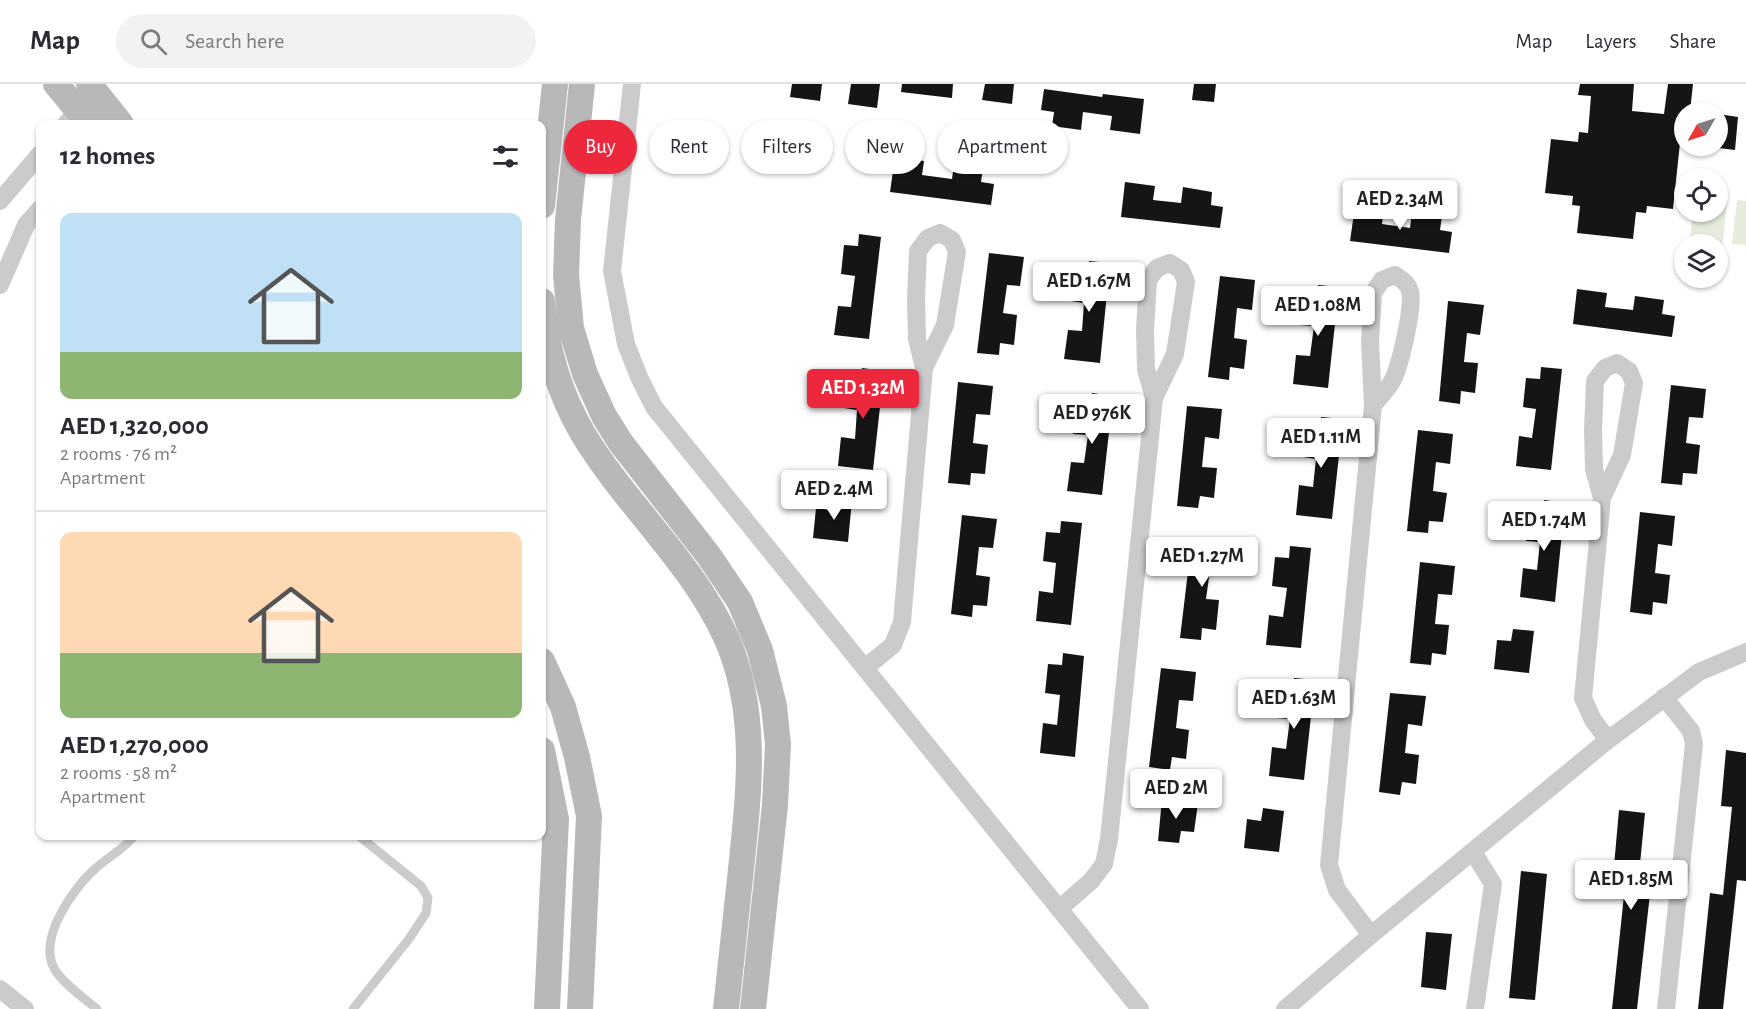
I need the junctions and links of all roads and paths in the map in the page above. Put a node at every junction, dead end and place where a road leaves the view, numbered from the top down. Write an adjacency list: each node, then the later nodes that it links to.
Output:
1 (56, 84): 6 (main road)
2 (555, 84): 9 (main road)
3 (582, 84): 8 (main road)
4 (632, 84): 23 (street)
5 (92, 88): 6 (street); 7 (main road)
6 (78, 120)
7 (116, 120)
8 (578, 120)
9 (549, 142): 10 (main road); 12 (main road)
10 (564, 144)
11 (36, 159): 14 (street)
12 (546, 169)
13 (573, 174): 40 (main road)
14 (0, 201)
15 (36, 213): 16 (street)
16 (0, 285)
17 (546, 337): 39 (main road)
18 (924, 368): 18 (street); 23 (street)
19 (1154, 398): 19 (street); 31 (street)
20 (1373, 405): 20 (street); 32 (street)
21 (1602, 498): 21 (street); 26 (street)
22 (1746, 652): 25 (street)
23 (865, 668): 31 (street)
24 (546, 671): 38 (main road)
25 (1664, 697): 26 (street); 44 (street)
26 (1608, 740): 30 (street)
27 (546, 770): 37 (main road)
28 (129, 840): 35 (lane)
29 (364, 840): 36 (lane)
30 (1473, 852): 32 (street); 43 (street)
31 (1059, 909): 41 (street)
32 (1371, 934): 42 (street)
33 (0, 989): 34 (street)
34 (25, 1009)
35 (97, 1009)
36 (353, 1009)
37 (547, 1009)
38 (580, 1009)
39 (726, 1009)
40 (753, 1009)
41 (1140, 1009)
42 (1285, 1009)
43 (1475, 1009)
44 (1666, 1009)

